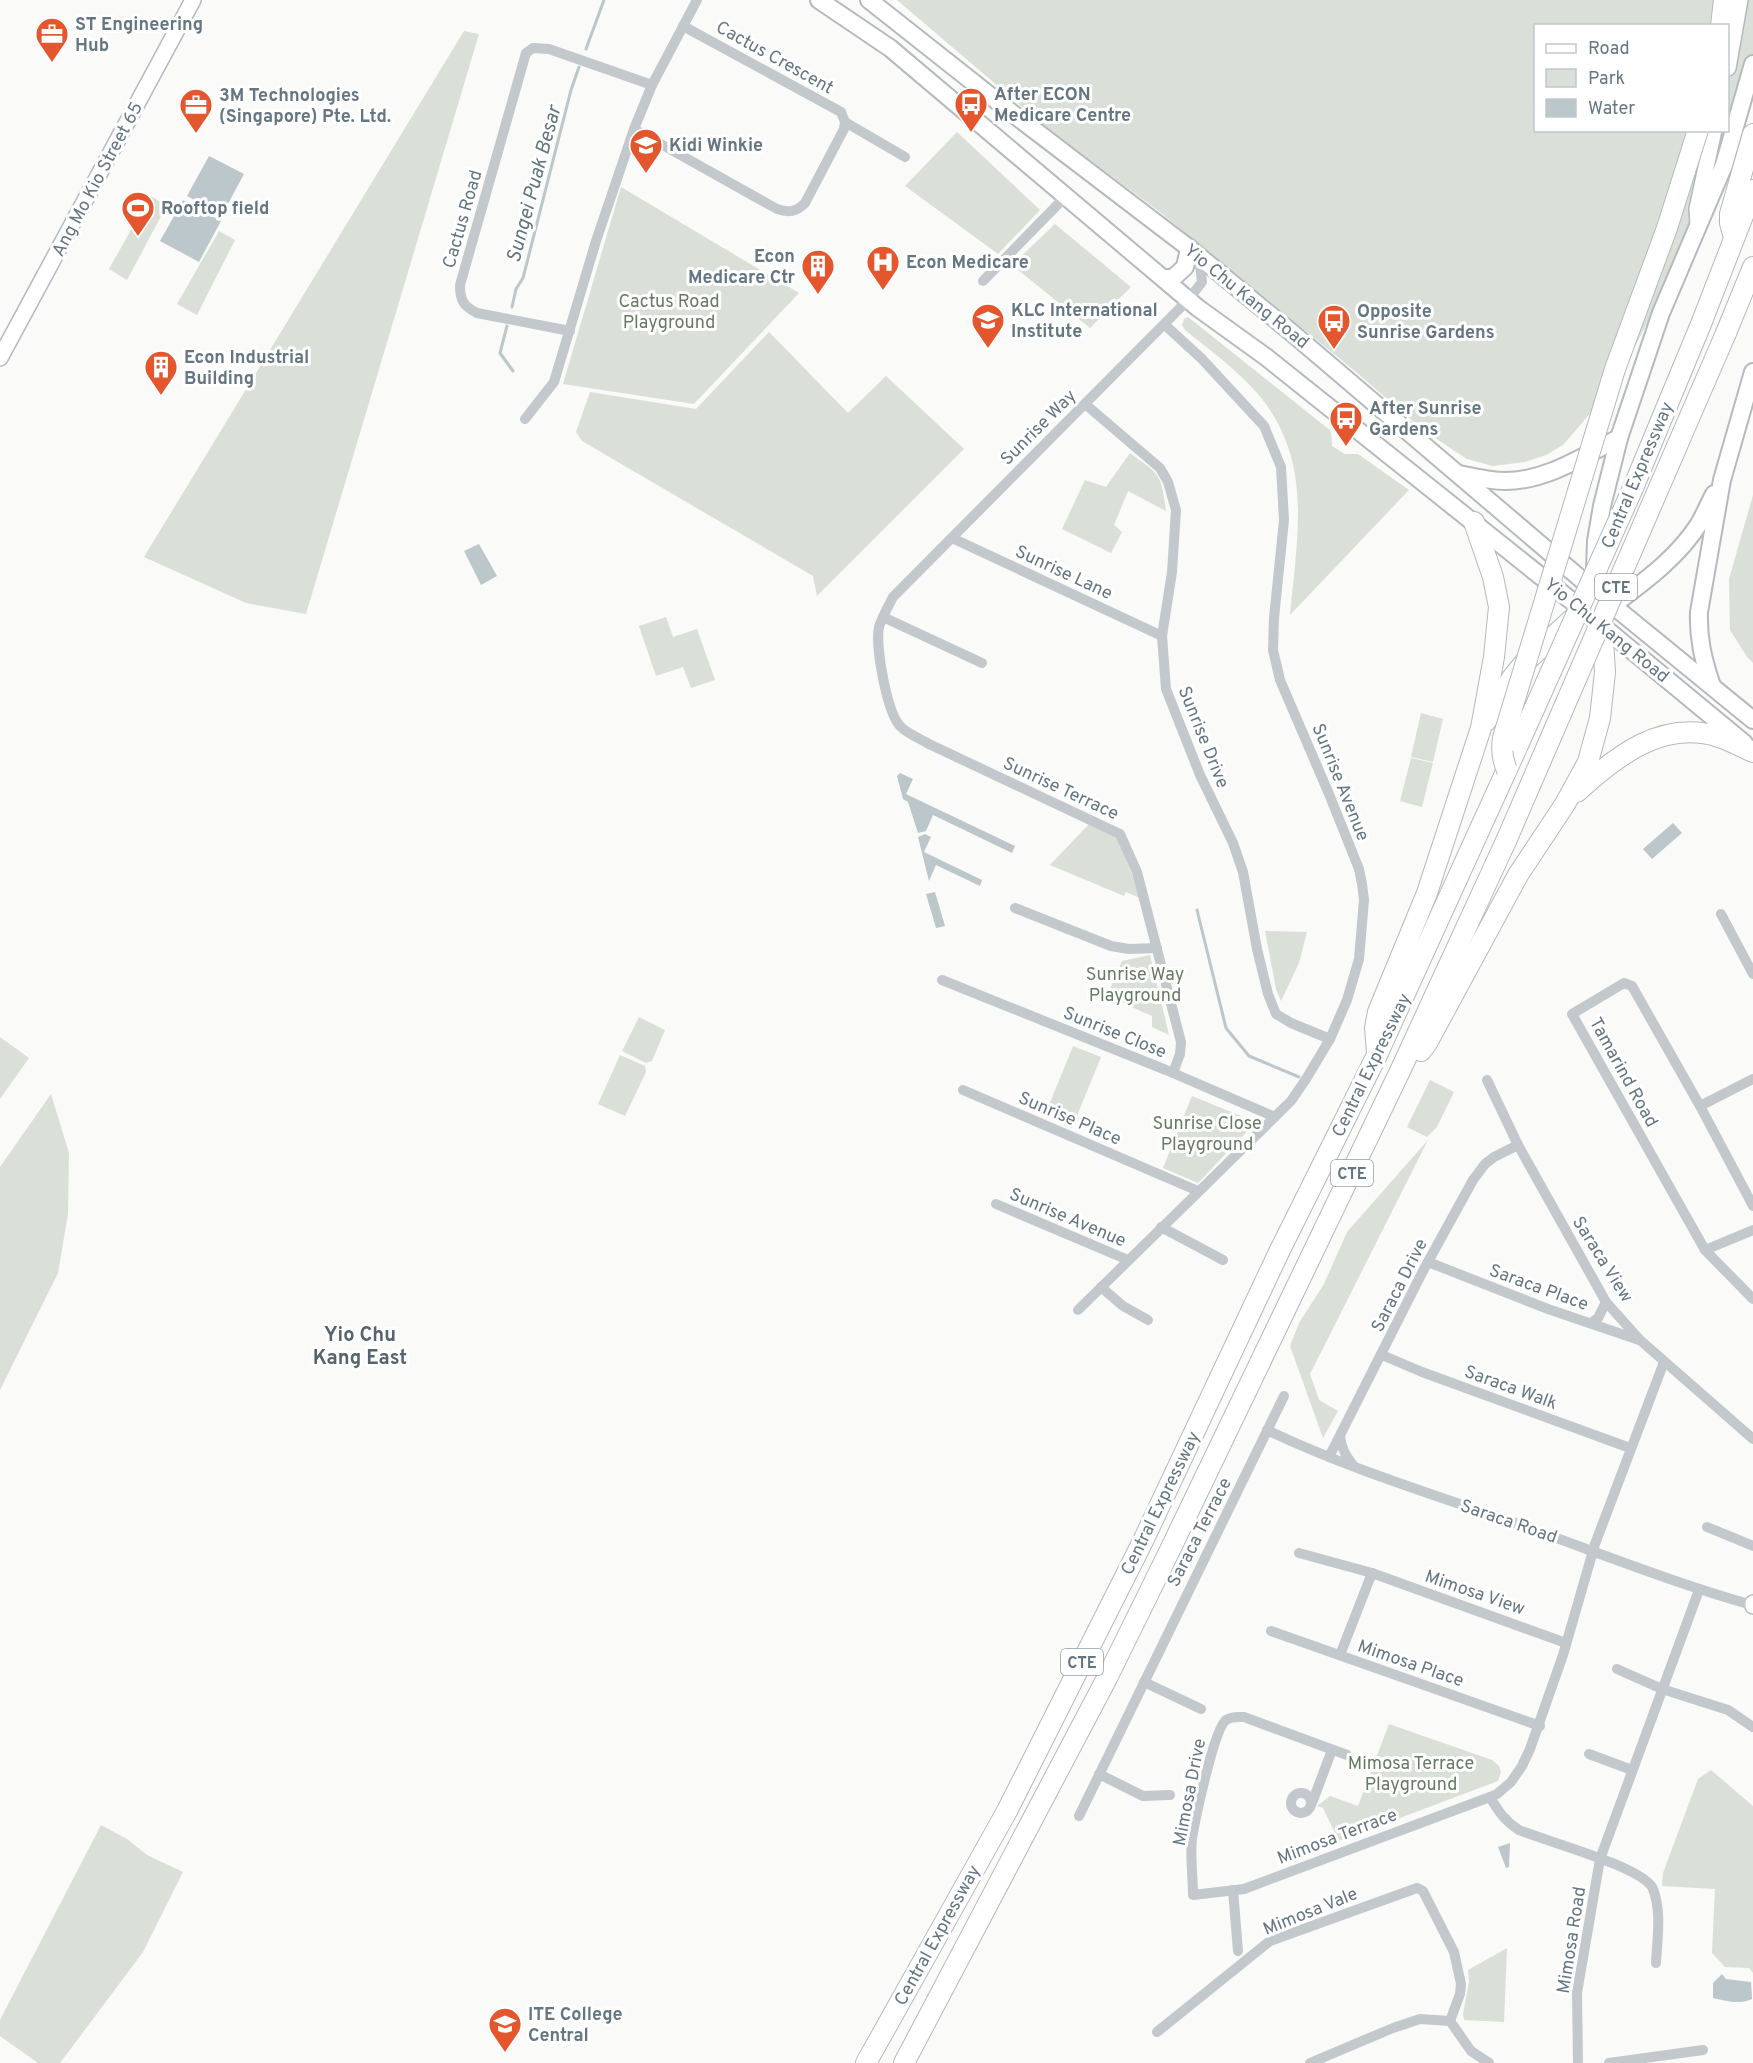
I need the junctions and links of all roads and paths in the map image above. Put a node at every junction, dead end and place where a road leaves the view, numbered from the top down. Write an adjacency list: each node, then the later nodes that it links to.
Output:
1 (193, 0): 30 (street, Ang Mo Kio Street 65)
2 (697, 0): 8 (street)
3 (819, 0): 17 (main road, Yio Chu Kang Road)
4 (869, 0): 11 (main road, Yio Chu Kang Road)
5 (1724, 0): 7 (highway)
6 (1740, 0): 7 (street)
7 (1729, 24)
8 (683, 26): 10 (street); 12 (street, Cactus Crescent)
9 (1753, 64): 21 (main road)
10 (652, 85): 13 (street); 29 (street, Cactus Road)
11 (1012, 113): 17 (main road); 23 (main road, Yio Chu Kang Road)
12 (845, 123): 13 (street); 18 (street, Cactus Crescent)
13 (634, 129): 29 (street)
14 (1697, 132): 47 (highway, bridge)
15 (1714, 132): 21 (street)
16 (1753, 134): 22 (highway)
17 (1000, 139): 20 (main road, Yio Chu Kang Road)
18 (905, 157)
19 (1753, 190): 22 (highway, Central Expressway)
20 (1066, 196): 25 (main road, Yio Chu Kang Road); 26 (street)
21 (1698, 226): 34 (main road)
22 (1734, 240): 47 (highway, Central Expressway / CTE, bridge)
23 (1194, 252): 25 (main road); 27 (street, Sunrise Way); 35 (main road, Yio Chu Kang Road)
24 (1753, 267): 56 (highway, Central Expressway / CTE, bridge)
25 (1165, 278): 27 (main road, Yio Chu Kang Road)
26 (983, 281)
27 (1188, 300): 28 (street, Sunrise Way); 37 (main road, Yio Chu Kang Road)
28 (1165, 325): 32 (street, Sunrise Way); 54 (street, Sunrise Avenue)
29 (570, 331): 33 (street)
30 (0, 358)
31 (1753, 372): 36 (main road)
32 (1085, 404): 38 (street, Sunrise Way); 41 (street, Sunrise Drive)
33 (525, 419)
34 (1619, 438): 35 (main road); 39 (main road)
35 (1454, 473): 39 (main road, Yio Chu Kang Road)
36 (1722, 480): 39 (main road); 43 (main road)
37 (1474, 522): 39 (main road, Yio Chu Kang Road); 45 (highway)
38 (952, 538): 40 (street, Sunrise Way); 41 (street, Sunrise Lane)
39 (1598, 608): 43 (main road, Yio Chu Kang Road); 45 (highway); 46 (main road, Yio Chu Kang Road); 48 (highway)
40 (883, 617): 42 (street); 51 (street, Sunrise Terrace)
41 (1162, 636): 54 (street, Sunrise Drive)
42 (982, 663)
43 (1711, 684): 44 (main road, Yio Chu Kang Road)
44 (1753, 720)
45 (1481, 728): 55 (highway)
46 (1753, 752): 48 (highway)
47 (1507, 770): 55 (highway, Central Expressway / CTE)
48 (1565, 804): 56 (highway)
49 (1015, 908): 51 (street)
50 (1721, 914): 52 (street)
51 (1157, 948): 57 (street, Sunrise Terrace)
52 (1753, 974)
53 (942, 980): 57 (street, Sunrise Close)
54 (1330, 1039): 62 (street, Sunrise Avenue)
55 (1377, 1055): 121 (highway, Central Expressway / CTE)
56 (1401, 1069): 122 (highway, Central Expressway / CTE)
57 (1173, 1073): 62 (street, Sunrise Close)
58 (1753, 1079): 61 (street)
59 (1487, 1080): 63 (street, Saraca View)
60 (963, 1090): 64 (street, Sunrise Place)
61 (1700, 1106): 66 (street, Tamarind Road); 69 (street, Tamarind Road)
62 (1275, 1117): 64 (street, Sunrise Avenue)
63 (1518, 1145): 72 (street, Saraca Drive); 75 (street, Saraca View)
64 (1198, 1191): 67 (street, Sunrise Avenue)
65 (996, 1204): 70 (street, Sunrise Avenue)
66 (1753, 1206)
67 (1161, 1227): 70 (street, Sunrise Avenue); 71 (street)
68 (1753, 1230): 69 (street)
69 (1705, 1250): 74 (street)
70 (1128, 1260): 73 (street, Sunrise Avenue)
71 (1223, 1260)
72 (1428, 1262): 78 (street, Saraca Place); 80 (street, Saraca Drive)
73 (1101, 1287): 76 (street, Sunrise Avenue); 77 (street)
74 (1752, 1298)
75 (1606, 1302): 78 (street); 79 (street, Saraca View)
76 (1078, 1310)
77 (1148, 1320)
78 (1591, 1323): 79 (street, Saraca Place)
79 (1640, 1340): 81 (street, Saraca View)
80 (1382, 1355): 84 (street, Saraca Drive); 86 (street, Saraca Walk)
81 (1664, 1362): 85 (street, Saraca View); 86 (street)
82 (1284, 1396): 83 (street, Saraca Terrace)
83 (1267, 1430): 87 (street, Saraca Road); 100 (street, Saraca Terrace)
84 (1340, 1436): 87 (street, Saraca Drive); 88 (street)
85 (1753, 1439)
86 (1630, 1448): 91 (street)
87 (1329, 1457): 88 (street, Saraca Road)
88 (1353, 1466): 91 (street, Saraca Road)
89 (1707, 1527): 90 (street)
90 (1753, 1546)
91 (1593, 1550): 94 (street, Saraca Road); 97 (street, Mimosa Terrace)
92 (1299, 1553): 93 (street, Mimosa View)
93 (1372, 1573): 97 (street, Mimosa View); 98 (street)
94 (1700, 1590): 95 (street, Saraca Road); 101 (street, Mimosa Road)
95 (1753, 1605)
96 (1271, 1631): 98 (street, Mimosa Place)
97 (1566, 1643): 103 (street, Mimosa Terrace)
98 (1340, 1655): 103 (street, Mimosa Place)
99 (1617, 1669): 101 (street)
100 (1144, 1682): 102 (street); 109 (street, Saraca Terrace)
101 (1662, 1689): 104 (street); 108 (street, Mimosa Road)
102 (1202, 1709)
103 (1540, 1726): 111 (street, Mimosa Terrace)
104 (1753, 1727)
105 (1332, 1750): 107 (street); 112 (street); 115 (street, Mimosa Drive)
106 (1589, 1754): 108 (street)
107 (1347, 1755)
108 (1632, 1770): 114 (street, Mimosa Road)
109 (1099, 1774): 110 (street); 113 (street, Saraca Terrace)
110 (1170, 1795)
111 (1490, 1797): 114 (street); 115 (street, Mimosa Terrace)
112 (1312, 1803)
113 (1079, 1816)
114 (1600, 1859): 117 (street); 125 (street, Mimosa Road)
115 (1233, 1890): 116 (street)
116 (1238, 1951)
117 (1656, 1963)
118 (1450, 2021): 119 (street, Mimosa Vale); 123 (street); 124 (street)
119 (1157, 2032)
120 (1703, 2050): 126 (street)
121 (866, 2063)
122 (904, 2063)
123 (1311, 2063)
124 (1489, 2063)
125 (1578, 2063)
126 (1609, 2063)

